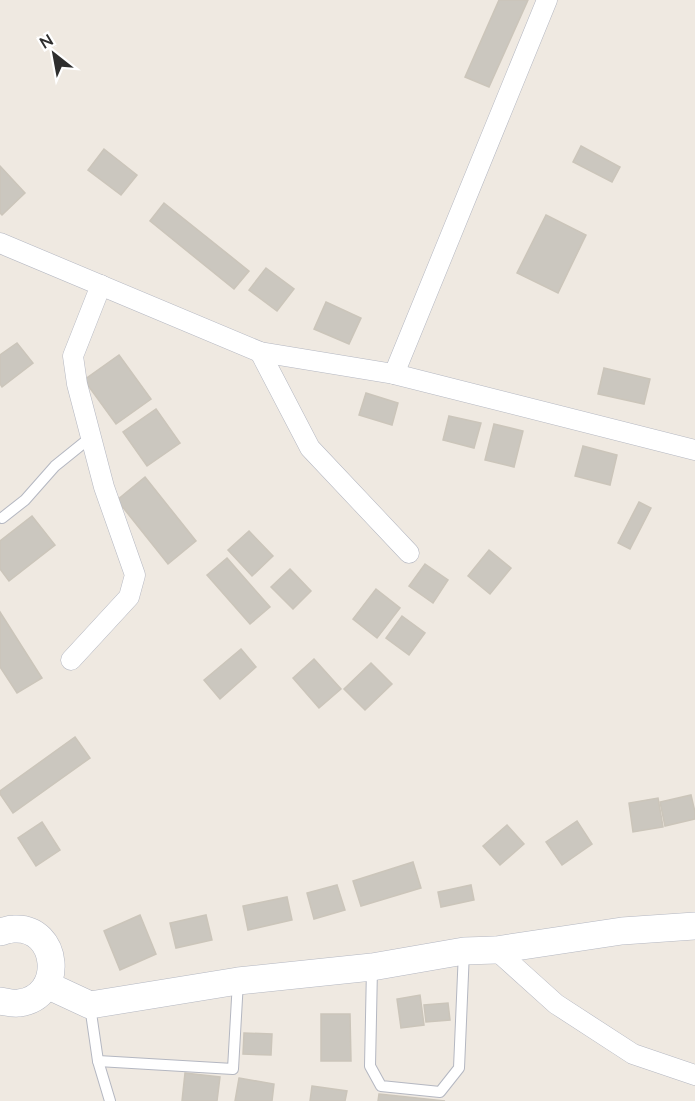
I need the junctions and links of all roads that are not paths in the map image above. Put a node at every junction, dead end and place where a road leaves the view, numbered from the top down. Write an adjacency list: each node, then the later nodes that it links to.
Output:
1 (547, 0): 5 (street)
2 (0, 243): 3 (street)
3 (101, 285): 4 (street); 6 (street)
4 (260, 351): 5 (street); 9 (street)
5 (393, 374): 7 (street)
6 (91, 436): 8 (lane); 10 (street)
7 (695, 450)
8 (2, 518)
9 (409, 554)
10 (71, 660)
11 (695, 926): 13 (street)
12 (0, 932): 17 (street)
13 (496, 950): 14 (street); 21 (street)
14 (464, 951): 15 (street); 15 (lane)
15 (372, 968): 16 (street)
16 (238, 981): 19 (street); 20 (lane)
17 (47, 984): 18 (street); 19 (street)
18 (0, 1001)
19 (90, 1005): 20 (lane)
20 (98, 1061): 22 (lane)
21 (695, 1075)
22 (110, 1101)

